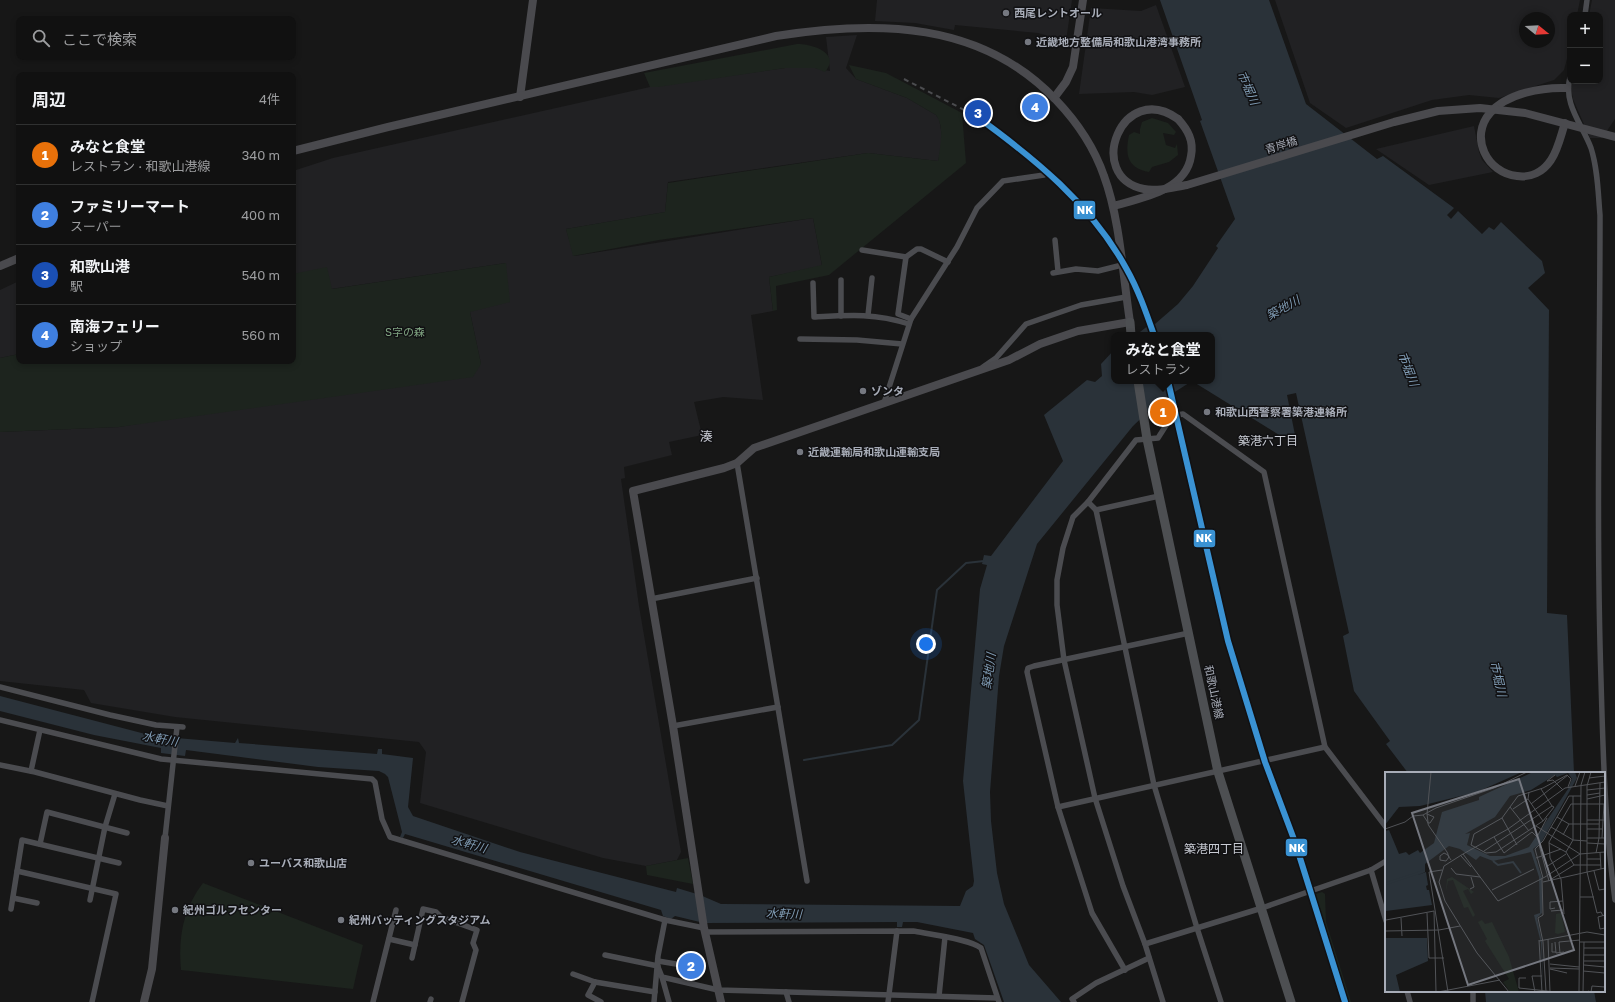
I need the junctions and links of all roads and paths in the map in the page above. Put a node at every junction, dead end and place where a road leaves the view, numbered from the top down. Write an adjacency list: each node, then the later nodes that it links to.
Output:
1 (533, 0): 7 (street)
2 (1083, 0): 8 (street)
3 (1587, 0): 4 (street)
4 (1585, 12)
5 (1568, 84): 6 (street)
6 (1567, 88): 9 (street); 55 (street)
7 (520, 97): 8 (street); 11 (street)
8 (1054, 98): 13 (street)
9 (1565, 123): 10 (street, 青岸橋, bridge); 13 (street, 青岸橋, bridge)
10 (1615, 137)
11 (296, 150)
12 (1044, 175): 18 (street)
13 (1113, 206): 19 (street)
14 (1055, 240): 19 (street)
15 (862, 250): 16 (street)
16 (906, 257): 18 (street); 27 (street)
17 (16, 259): 20 (street)
18 (948, 262): 27 (street)
19 (1122, 265): 24 (street)
20 (0, 266)
21 (872, 278): 25 (street)
22 (841, 280): 26 (street)
23 (814, 283): 26 (street)
24 (1126, 297): 28 (street); 32 (street)
25 (868, 315): 26 (street); 27 (street)
26 (841, 316)
27 (910, 322): 31 (street)
28 (1130, 322): 29 (main road); 32 (street)
29 (1131, 332)
30 (800, 339): 31 (street)
31 (902, 344): 34 (street)
32 (976, 372): 34 (street)
33 (1138, 384): 35 (main road, 和歌山港線)
34 (884, 403): 36 (street)
35 (1146, 439): 37 (main road, 和歌山港線); 38 (street); 50 (street)
36 (737, 463): 40 (street); 41 (street)
37 (1159, 496): 39 (street); 42 (main road, 和歌山港線)
38 (1088, 502): 39 (street); 44 (street)
39 (1096, 510): 43 (street)
40 (757, 578): 41 (street); 46 (street)
41 (651, 599): 48 (street)
42 (1189, 633): 43 (street); 54 (main road, 和歌山港線)
43 (1124, 646): 44 (street); 57 (street)
44 (1064, 660): 59 (street); 61 (street)
45 (0, 687): 51 (street)
46 (778, 707): 48 (street); 72 (street)
47 (0, 720): 49 (street)
48 (673, 726): 83 (street)
49 (40, 730): 51 (street); 53 (street)
50 (1326, 747): 54 (street); 62 (street)
51 (174, 757): 60 (street); 82 (street)
52 (0, 765): 53 (street)
53 (31, 771): 58 (street)
54 (1218, 772): 57 (street); 78 (main road, 和歌山港線)
55 (1605, 772)
56 (1605, 776): 76 (street)
57 (1154, 785): 59 (street); 84 (street)
58 (116, 794): 60 (street); 63 (street)
59 (1095, 798): 61 (street); 88 (street)
60 (168, 806): 65 (street)
61 (1058, 807): 95 (street)
62 (1385, 826)
63 (105, 828): 64 (street); 66 (street); 67 (street)
64 (127, 833)
65 (165, 838): 108 (street)
66 (40, 844): 67 (street); 71 (street)
67 (99, 858): 69 (street); 73 (street)
68 (1385, 862): 70 (street)
69 (119, 863)
70 (1371, 870): 78 (street); 81 (street)
71 (17, 871): 73 (street); 74 (street)
72 (806, 880)
73 (92, 888): 75 (street); 107 (street)
74 (13, 898): 77 (street); 79 (street)
75 (90, 900)
76 (1615, 900)
77 (37, 903)
78 (1262, 908): 84 (street); 119 (main road, 和歌山港線)
79 (11, 909)
80 (396, 910): 87 (street)
81 (1385, 918)
82 (665, 920): 83 (street); 93 (street)
83 (704, 928): 85 (street); 99 (street)
84 (1197, 928): 88 (street); 118 (street)
85 (897, 931): 86 (street); 103 (street)
86 (945, 937): 104 (street); 105 (street)
87 (389, 939): 89 (street); 109 (street)
88 (1145, 944): 92 (street)
89 (415, 945): 91 (street); 110 (street)
90 (605, 955): 93 (street)
91 (412, 958)
92 (1149, 958): 95 (street); 117 (street)
93 (658, 965): 94 (street); 97 (street); 100 (street)
94 (682, 966)
95 (1126, 970): 116 (street)
96 (573, 974): 98 (street)
97 (662, 977): 99 (street); 112 (street)
98 (595, 982): 100 (street); 106 (street)
99 (718, 990): 101 (street); 113 (street)
100 (655, 992): 111 (street)
101 (786, 992): 103 (street); 114 (street)
102 (1407, 992): 120 (street)
103 (888, 994): 104 (street); 115 (street)
104 (939, 996): 105 (street)
105 (998, 1000)
106 (598, 1001)
107 (92, 1002)
108 (144, 1002)
109 (373, 1002)
110 (462, 1002)
111 (654, 1002)
112 (669, 1002)
113 (721, 1002)
114 (789, 1002)
115 (888, 1002)
116 (1074, 1002)
117 (1163, 1002)
118 (1221, 1002)
119 (1291, 1002)
120 (1410, 1002)

